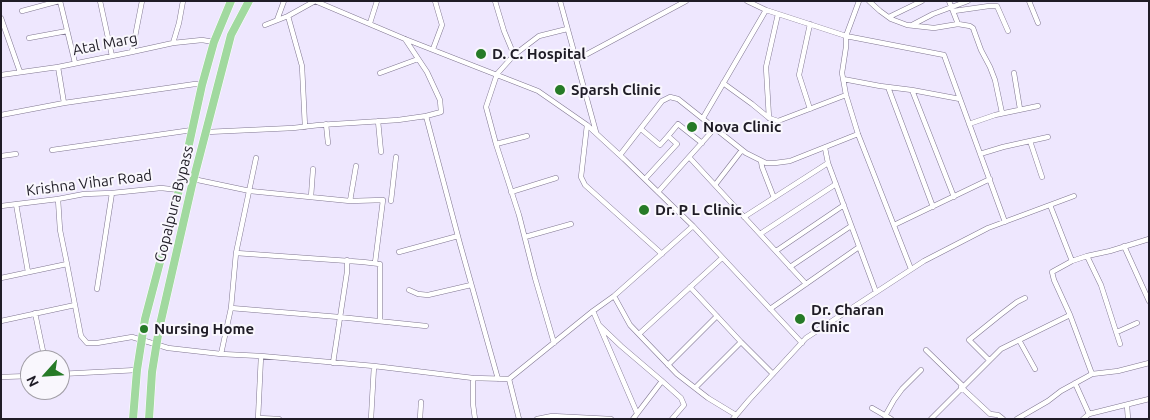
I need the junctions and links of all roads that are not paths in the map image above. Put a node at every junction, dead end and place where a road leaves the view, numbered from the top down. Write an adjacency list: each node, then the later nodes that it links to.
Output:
1 (59, 1): 22 (street); 37 (street)
2 (100, 1): 46 (street)
3 (142, 1): 44 (street)
4 (183, 1): 42 (street)
5 (231, 1): 41 (main road, Gopalpura Bypass)
6 (249, 1): 80 (main road, Gopalpura Bypass)
7 (284, 1): 28 (street)
8 (315, 1): 25 (street); 29 (street)
9 (377, 1): 29 (street)
10 (435, 1): 43 (street)
11 (495, 1): 45 (street)
12 (560, 1): 35 (street)
13 (686, 1): 48 (street)
14 (747, 1): 23 (street)
15 (859, 1): 38 (street)
16 (869, 1): 26 (street)
17 (922, 1): 26 (street)
18 (949, 1): 21 (street)
19 (968, 1): 21 (street)
20 (1029, 1): 30 (street)
21 (953, 9): 32 (street); 34 (street); 36 (street)
22 (22, 10)
23 (766, 10): 24 (street); 57 (street)
24 (778, 14): 31 (street); 71 (street)
25 (288, 16): 28 (street); 76 (street)
26 (889, 17): 34 (street)
27 (1, 18): 51 (street)
28 (277, 20): 33 (street)
29 (370, 23): 40 (street)
30 (1038, 23)
31 (810, 24): 38 (street); 65 (street)
32 (958, 24): 34 (street); 67 (street)
33 (265, 25)
34 (912, 26)
35 (567, 29): 45 (street); 48 (street)
36 (1008, 30)
37 (67, 31): 39 (street); 49 (street)
38 (846, 36): 56 (street); 62 (street)
39 (29, 38)
40 (405, 38): 43 (street); 47 (street)
41 (214, 42): 42 (street, Atal Marg); 58 (main road, Gopalpura Bypass)
42 (173, 43): 44 (street, Atal Marg)
43 (433, 48): 54 (street)
44 (132, 52): 46 (street, Atal Marg)
45 (514, 55): 54 (street)
46 (112, 56): 49 (street, Atal Marg)
47 (418, 59): 52 (street); 69 (street)
48 (576, 60): 81 (street)
49 (75, 63): 50 (street, Atal Marg)
50 (58, 67): 51 (street, Atal Marg); 63 (street)
51 (20, 72): 55 (street, Atal Marg)
52 (380, 73)
53 (1014, 73): 66 (street)
54 (497, 74): 75 (street); 89 (street)
55 (1, 75)
56 (843, 80): 59 (street); 61 (street)
57 (723, 83): 70 (street); 71 (street)
58 (202, 84): 63 (street); 79 (main road, Gopalpura Bypass)
59 (888, 87): 60 (street); 128 (street)
60 (912, 90): 62 (street); 119 (street)
61 (846, 95): 65 (street); 82 (street)
62 (960, 99): 74 (street)
63 (64, 103): 68 (street)
64 (1038, 106): 66 (street)
65 (810, 109): 71 (street)
66 (1020, 109): 67 (street)
67 (1002, 113): 74 (street)
68 (1, 114)
69 (426, 116): 72 (street); 136 (street)
70 (702, 118): 77 (street); 78 (street)
71 (769, 118)
72 (378, 121): 73 (street); 93 (street)
73 (326, 124): 76 (street); 87 (street)
74 (969, 124): 95 (street)
75 (587, 125): 81 (street); 144 (street)
76 (305, 127): 80 (street)
77 (715, 128): 88 (street); 92 (street)
78 (640, 129): 84 (street); 96 (street)
79 (192, 130): 91 (street); 112 (main road, Gopalpura Bypass)
80 (207, 132): 107 (main road, Gopalpura Bypass)
81 (596, 133): 96 (street)
82 (858, 134): 90 (street); 132 (street)
83 (527, 136): 89 (street)
84 (668, 136): 88 (street); 108 (street)
85 (1048, 137): 86 (street)
86 (1030, 141): 95 (street); 105 (street)
87 (328, 143)
88 (702, 143): 99 (street)
89 (496, 144): 114 (street)
90 (824, 148): 101 (street); 102 (street)
91 (52, 150)
92 (742, 150): 101 (street); 111 (street)
93 (381, 152)
94 (16, 154): 97 (street)
95 (980, 154): 109 (street)
96 (620, 155): 108 (street)
97 (1, 156)
98 (396, 157): 122 (street)
99 (689, 157): 111 (street); 115 (street)
100 (256, 158): 113 (street)
101 (761, 161): 120 (street)
102 (828, 163): 110 (street); 120 (street)
103 (356, 166): 123 (street)
104 (313, 169): 118 (street)
105 (1042, 177)
106 (556, 178): 114 (street)
107 (194, 179): 113 (street); 185 (main road, Gopalpura Bypass)
108 (645, 179): 115 (street)
109 (990, 179): 119 (street); 130 (street)
110 (836, 184): 125 (street); 135 (street)
111 (715, 185): 129 (street)
112 (178, 190): 116 (street, Krishna Vihar Road); 180 (main road, Gopalpura Bypass)
113 (250, 191): 118 (street); 143 (street)
114 (511, 192): 137 (street)
115 (658, 192): 133 (street)
116 (112, 193): 121 (street, Krishna Vihar Road); 158 (street)
117 (1074, 196): 126 (street)
118 (311, 197): 123 (street)
119 (954, 197): 128 (street)
120 (774, 198): 129 (street)
121 (58, 199): 124 (street, Krishna Vihar Road); 150 (street)
122 (383, 200): 123 (street); 149 (street)
123 (350, 201)
124 (16, 204): 127 (street, Krishna Vihar Road); 153 (street)
125 (844, 205): 134 (street); 141 (street)
126 (1050, 205): 130 (street); 148 (street)
127 (1, 206)
128 (933, 206): 132 (street)
129 (744, 217): 135 (street)
130 (1005, 222): 152 (street)
131 (571, 224): 137 (street)
132 (894, 225): 152 (street)
133 (693, 226): 144 (street); 146 (street)
134 (852, 226): 140 (street); 151 (street)
135 (760, 234): 141 (street)
136 (458, 236): 142 (street); 156 (street)
137 (525, 238): 183 (street)
138 (1149, 239): 139 (street)
139 (1124, 246): 145 (street); 163 (street)
140 (859, 247): 155 (street); 160 (street)
141 (776, 251): 151 (street)
142 (399, 252)
143 (236, 253): 147 (street); 165 (street)
144 (662, 254): 161 (street)
145 (1087, 256): 148 (street); 177 (street)
146 (722, 258): 157 (street); 167 (street)
147 (347, 260): 149 (street); 171 (street)
148 (1072, 261): 169 (street)
149 (375, 263): 173 (street)
150 (67, 264): 153 (street); 164 (street)
151 (790, 267): 155 (street)
152 (911, 269): 160 (street)
153 (28, 272): 154 (street)
154 (1, 278)
155 (806, 284): 167 (street)
156 (472, 285): 159 (street); 204 (street)
157 (690, 287): 170 (street); 178 (street)
158 (96, 289)
159 (409, 290)
160 (876, 292): 182 (street)
161 (614, 296): 166 (street); 178 (street)
162 (1025, 298): 190 (street)
163 (1149, 301)
164 (75, 304): 168 (street); 180 (street)
165 (231, 308): 171 (street); 188 (street)
166 (596, 309): 175 (street); 183 (street)
167 (770, 309): 182 (street)
168 (35, 313): 172 (street); 186 (street)
169 (1070, 315): 179 (street); 200 (street)
170 (717, 316): 181 (street); 193 (street)
171 (339, 317): 173 (street); 191 (street)
172 (1, 321)
173 (380, 321): 176 (street)
174 (1137, 324): 177 (street)
175 (600, 325): 206 (street); 214 (street)
176 (426, 326)
177 (1116, 332): 184 (street)
178 (638, 334): 193 (street)
179 (1018, 340): 190 (street); 195 (street)
180 (142, 341): 185 (street); 196 (main road, Gopalpura Bypass)
181 (741, 342): 199 (street); 209 (street)
182 (802, 342): 199 (street)
183 (554, 343): 205 (street)
184 (1120, 344)
185 (156, 345): 188 (street); 222 (main road, Gopalpura Bypass)
186 (43, 350)
187 (926, 350): 208 (street)
188 (221, 354): 189 (street)
189 (262, 356): 191 (street); 219 (street)
190 (989, 360): 208 (street)
191 (333, 363): 194 (street)
192 (1149, 363): 200 (street)
193 (668, 365): 209 (street)
194 (374, 366): 203 (street); 224 (street)
195 (1035, 369)
196 (137, 370): 198 (street); 221 (main road, Gopalpura Bypass)
197 (921, 370): 216 (street)
198 (70, 373)
199 (773, 374): 218 (street)
200 (1092, 374): 207 (street)
201 (20, 376): 202 (street)
202 (1, 377)
203 (473, 378): 204 (street); 226 (street)
204 (498, 379): 205 (street)
205 (509, 379): 227 (street)
206 (662, 381): 214 (street); 231 (street)
207 (1075, 383): 215 (street); 235 (street)
208 (962, 386): 217 (street); 233 (street)
209 (695, 388): 218 (street)
210 (1149, 399): 212 (street)
211 (421, 402): 225 (street)
212 (1127, 405): 215 (street); 237 (street)
213 (872, 408): 216 (street)
214 (637, 413): 230 (street)
215 (1089, 414): 236 (street)
216 (885, 416): 232 (street)
217 (988, 416): 234 (street)
218 (735, 417)
219 (258, 418): 223 (street)
220 (126, 419): 221 (street)
221 (133, 419)
222 (149, 419)
223 (279, 419)
224 (371, 419)
225 (420, 419)
226 (475, 419)
227 (520, 419)
228 (537, 419): 229 (street)
229 (610, 419)
230 (633, 419)
231 (672, 419)
232 (890, 419)
233 (931, 419)
234 (1003, 419)
235 (1016, 419)
236 (1084, 419)
237 (1128, 419)

